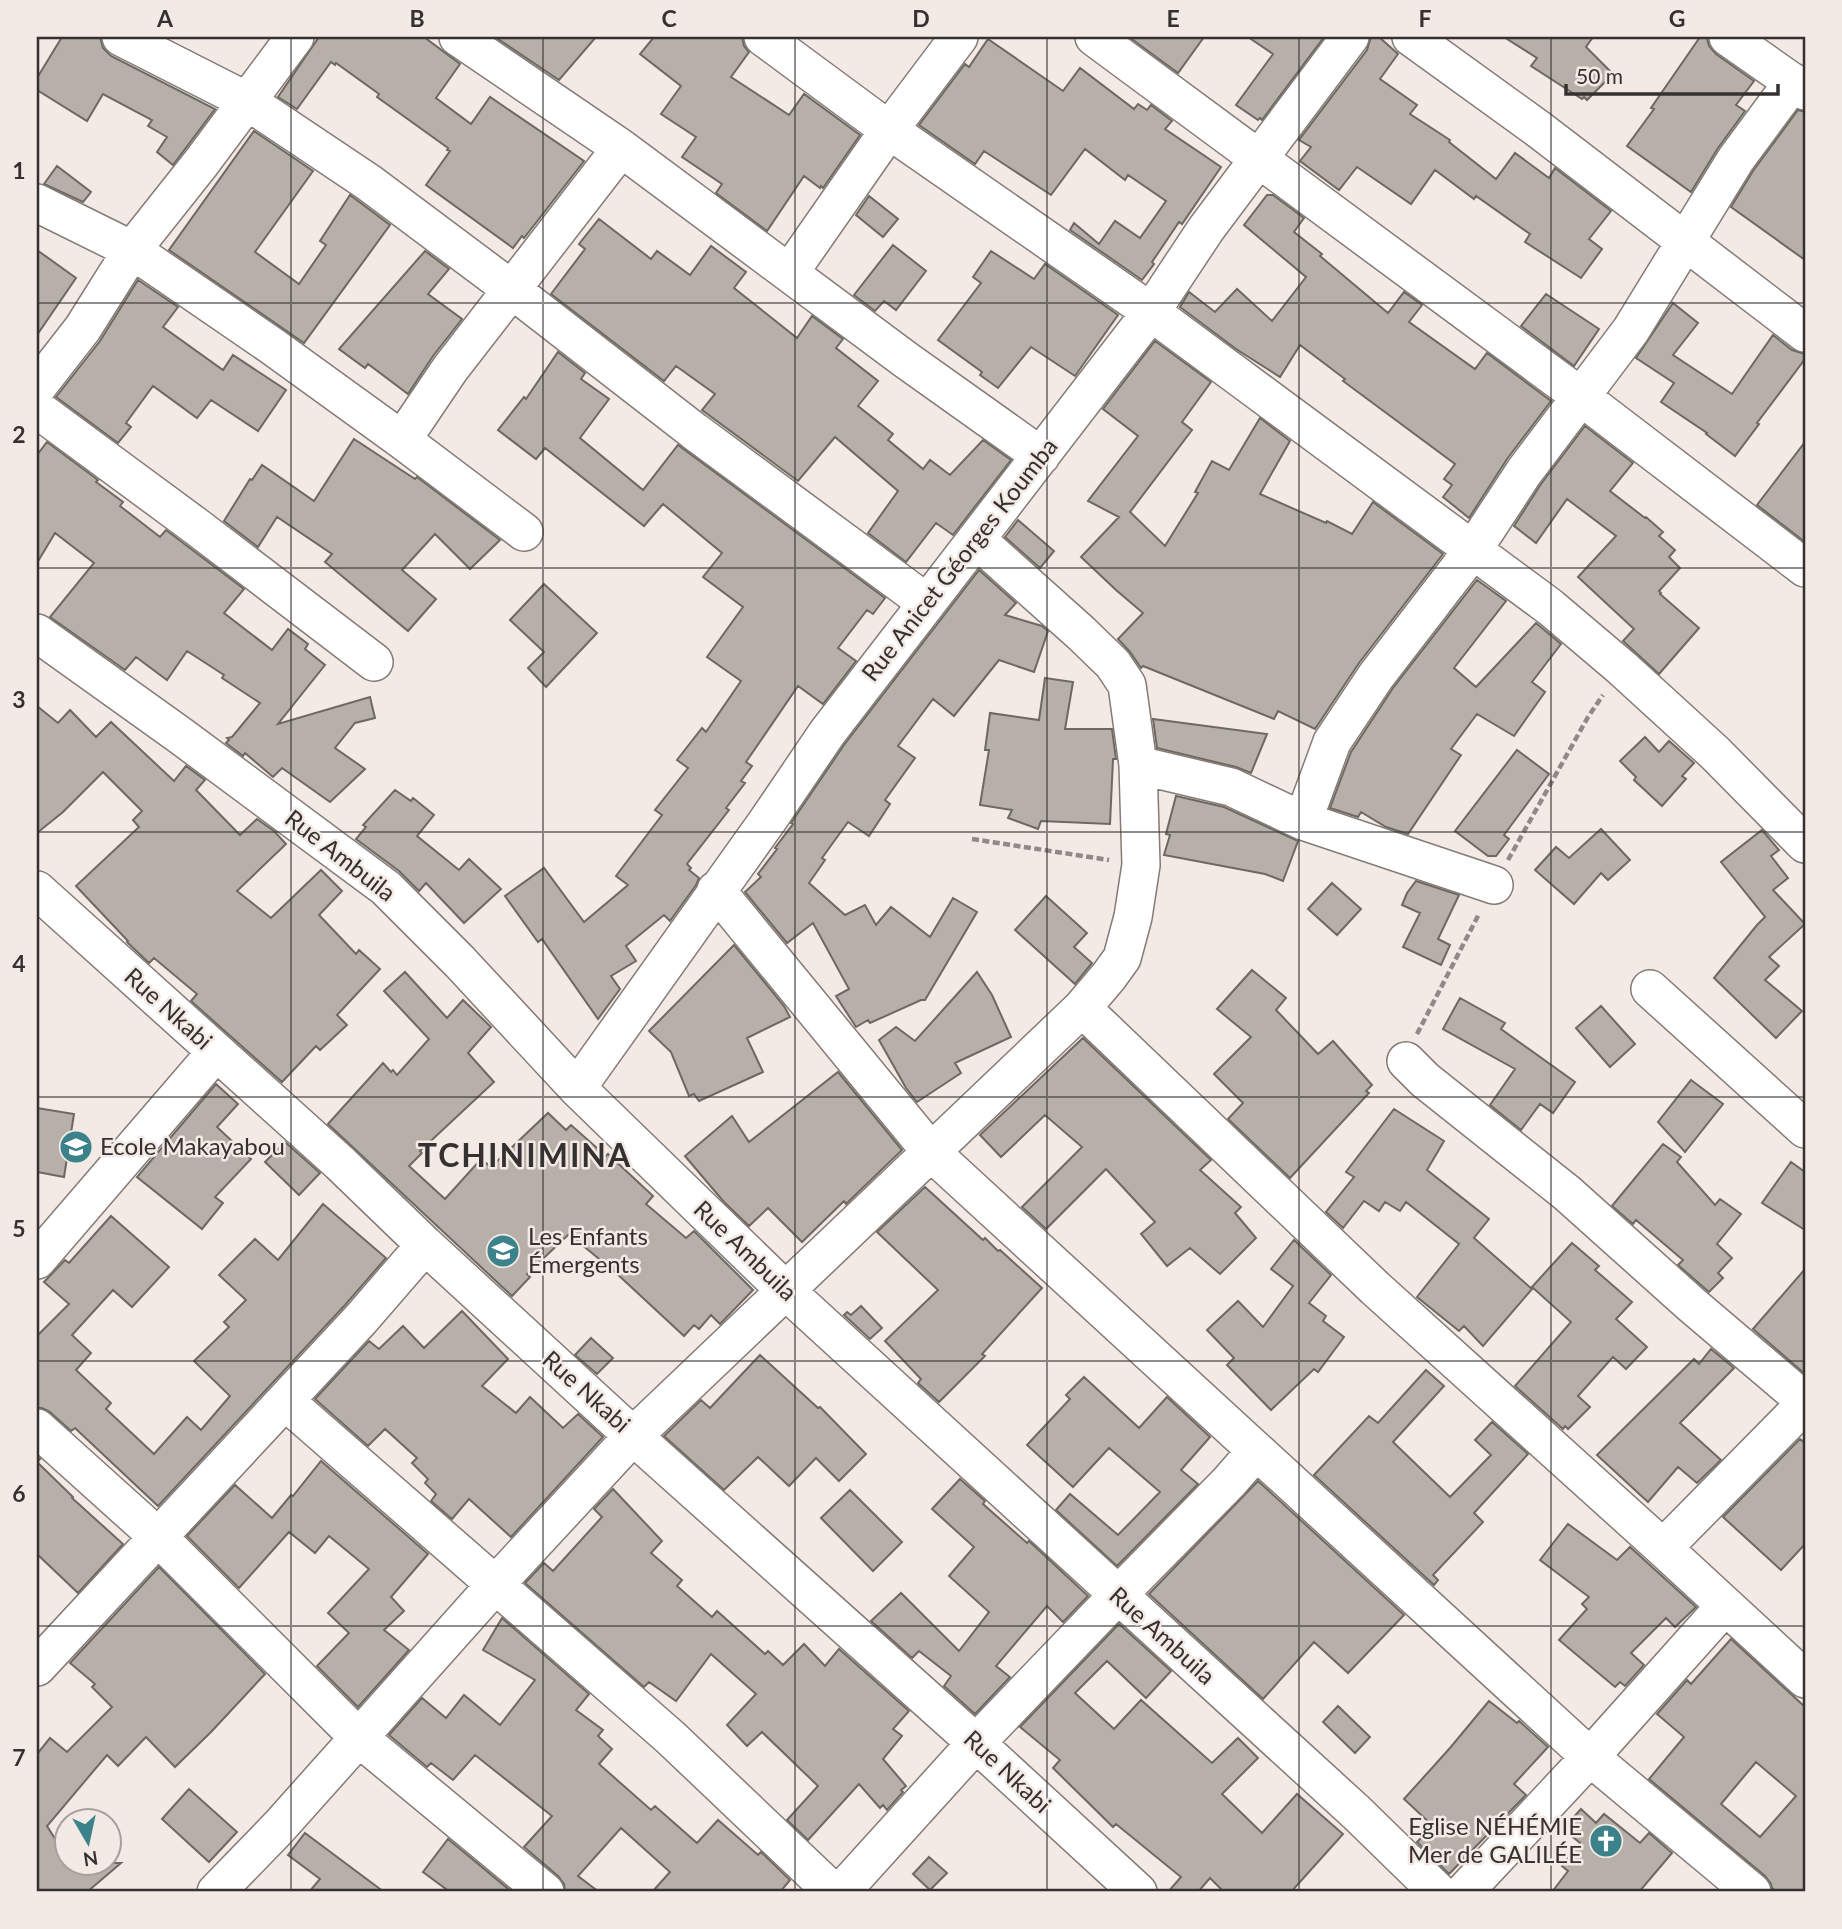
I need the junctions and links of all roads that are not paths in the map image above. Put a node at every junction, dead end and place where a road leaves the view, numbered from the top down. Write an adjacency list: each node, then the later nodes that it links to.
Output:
1 (121, 37): 11 (street)
2 (295, 37): 11 (street)
3 (458, 37): 13 (street)
4 (763, 37): 12 (street)
5 (959, 37): 12 (street)
6 (1094, 37): 14 (street)
7 (1350, 37): 14 (street, Rue Anicet Géorges Koumba)
8 (1411, 37): 16 (street)
9 (1728, 37): 10 (street)
10 (1799, 87): 16 (street)
11 (247, 101): 17 (street); 19 (street)
12 (889, 130): 18 (street); 20 (street)
13 (621, 148): 18 (street); 19 (street)
14 (1258, 158): 20 (street, Rue Anicet Géorges Koumba); 23 (street)
15 (37, 203): 17 (street)
16 (1686, 241): 21 (street); 23 (street)
17 (132, 250): 22 (street); 25 (street)
18 (790, 272): 26 (street)
19 (511, 289): 25 (street); 31 (street)
20 (1151, 312): 26 (street, Rue Anicet Géorges Koumba); 29 (street)
21 (1805, 333)
22 (37, 387)
23 (1580, 397): 29 (street); 30 (street)
24 (37, 409): 33 (street)
25 (402, 440): 27 (street)
26 (1041, 456): 28 (street, Rue Anicet Géorges Koumba)
27 (524, 533)
28 (976, 539): 31 (street, Rue Anicet Géorges Koumba); 34 (street)
29 (1474, 550): 35 (street); 36 (street)
30 (1805, 568)
31 (927, 603): 39 (street, Rue Anicet Géorges Koumba)
32 (37, 633): 44 (street, Rue Ambuila)
33 (374, 662)
34 (1138, 765): 35 (street); 41 (street)
35 (1303, 821): 37 (street)
36 (1805, 844)
37 (1494, 885)
38 (37, 890): 42 (street, Rue Nkabi)
39 (716, 890): 44 (street, Rue Anicet Géorges Koumba); 46 (street)
40 (1650, 989): 45 (street)
41 (1082, 1007): 46 (street); 56 (street)
42 (216, 1052): 47 (street, Rue Nkabi); 48 (street)
43 (1406, 1060): 51 (street)
44 (577, 1088): 49 (street, Rue Ambuila)
45 (1805, 1129)
46 (931, 1152): 49 (street); 54 (street)
47 (425, 1245): 50 (street); 53 (street, Rue Nkabi)
48 (37, 1260)
49 (785, 1290): 53 (street); 58 (street, Rue Ambuila)
50 (285, 1401): 55 (street); 57 (street)
51 (1805, 1403): 56 (street)
52 (37, 1428): 55 (street)
53 (633, 1436): 57 (street); 63 (street, Rue Nkabi)
54 (1256, 1451): 58 (street); 64 (street)
55 (157, 1536): 60 (street); 62 (street)
56 (1664, 1548): 59 (street)
57 (495, 1585): 62 (street); 67 (street)
58 (1118, 1595): 63 (street); 70 (street, Rue Ambuila)
59 (1725, 1606): 61 (street); 64 (street)
60 (37, 1667)
61 (1805, 1679)
62 (358, 1737): 65 (street); 66 (street)
63 (976, 1743): 68 (street); 69 (street, Rue Nkabi)
64 (1590, 1757): 71 (street); 72 (street)
65 (216, 1892)
66 (545, 1892)
67 (834, 1892)
68 (841, 1892)
69 (1138, 1892)
70 (1438, 1892)
71 (1464, 1892)
72 (1752, 1892)

